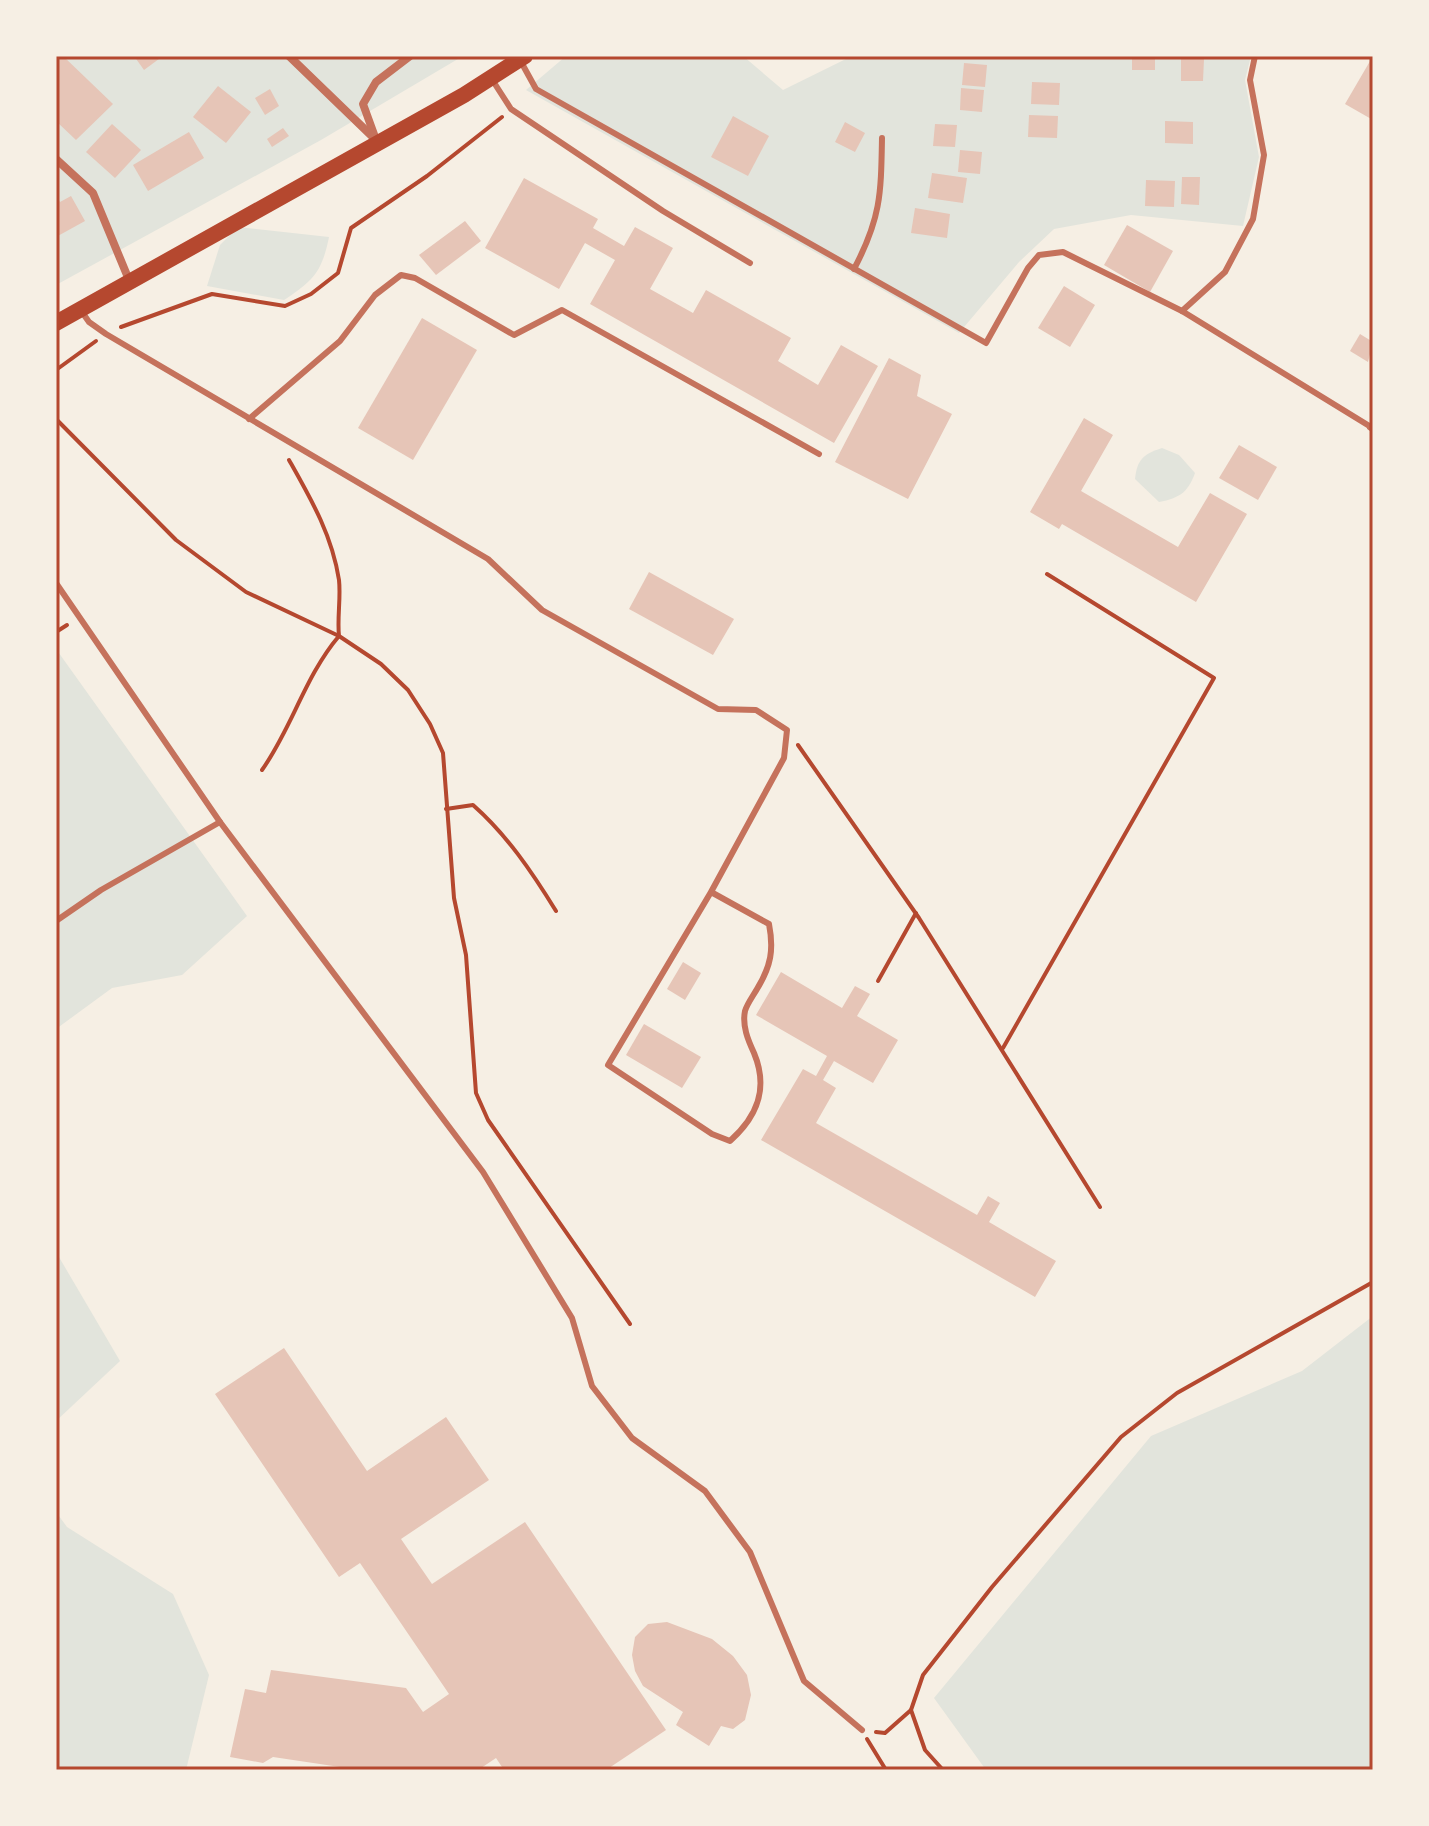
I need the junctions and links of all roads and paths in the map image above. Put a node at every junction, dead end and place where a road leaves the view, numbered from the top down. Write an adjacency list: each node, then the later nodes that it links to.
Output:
1 (289, 56): 8 (street)
2 (410, 56): 8 (street)
3 (1255, 56): 14 (lane)
4 (522, 58): 5 (main road); 11 (lane)
5 (491, 78): 6 (lane); 8 (main road)
6 (511, 109): 10 (lane); 16 (path)
7 (882, 138): 11 (lane)
8 (378, 142): 12 (main road)
9 (56, 159): 12 (street)
10 (750, 263)
11 (854, 269): 14 (lane)
12 (129, 280): 13 (main road)
13 (80, 309): 15 (main road); 16 (lane)
14 (1182, 311): 20 (lane)
15 (56, 323)
16 (106, 334): 17 (path); 19 (lane)
17 (56, 370)
18 (56, 419): 25 (path)
19 (249, 419): 21 (lane); 22 (lane)
20 (1372, 426)
21 (274, 433): 25 (path); 26 (lane)
22 (819, 454)
23 (1047, 574): 35 (path)
24 (56, 583): 29 (lane)
25 (339, 636): 27 (path); 28 (path)
26 (787, 730): 30 (lane); 32 (path)
27 (262, 770)
28 (446, 809): 31 (path); 38 (path)
29 (220, 822): 33 (lane); 40 (lane)
30 (711, 892): 30 (lane)
31 (556, 911)
32 (916, 913): 34 (path); 35 (path)
33 (56, 921)
34 (878, 981)
35 (1003, 1048): 36 (path)
36 (1100, 1207)
37 (1373, 1282): 39 (path)
38 (630, 1324)
39 (911, 1710): 40 (path); 42 (path)
40 (862, 1730): 41 (path)
41 (886, 1770)
42 (943, 1770)

